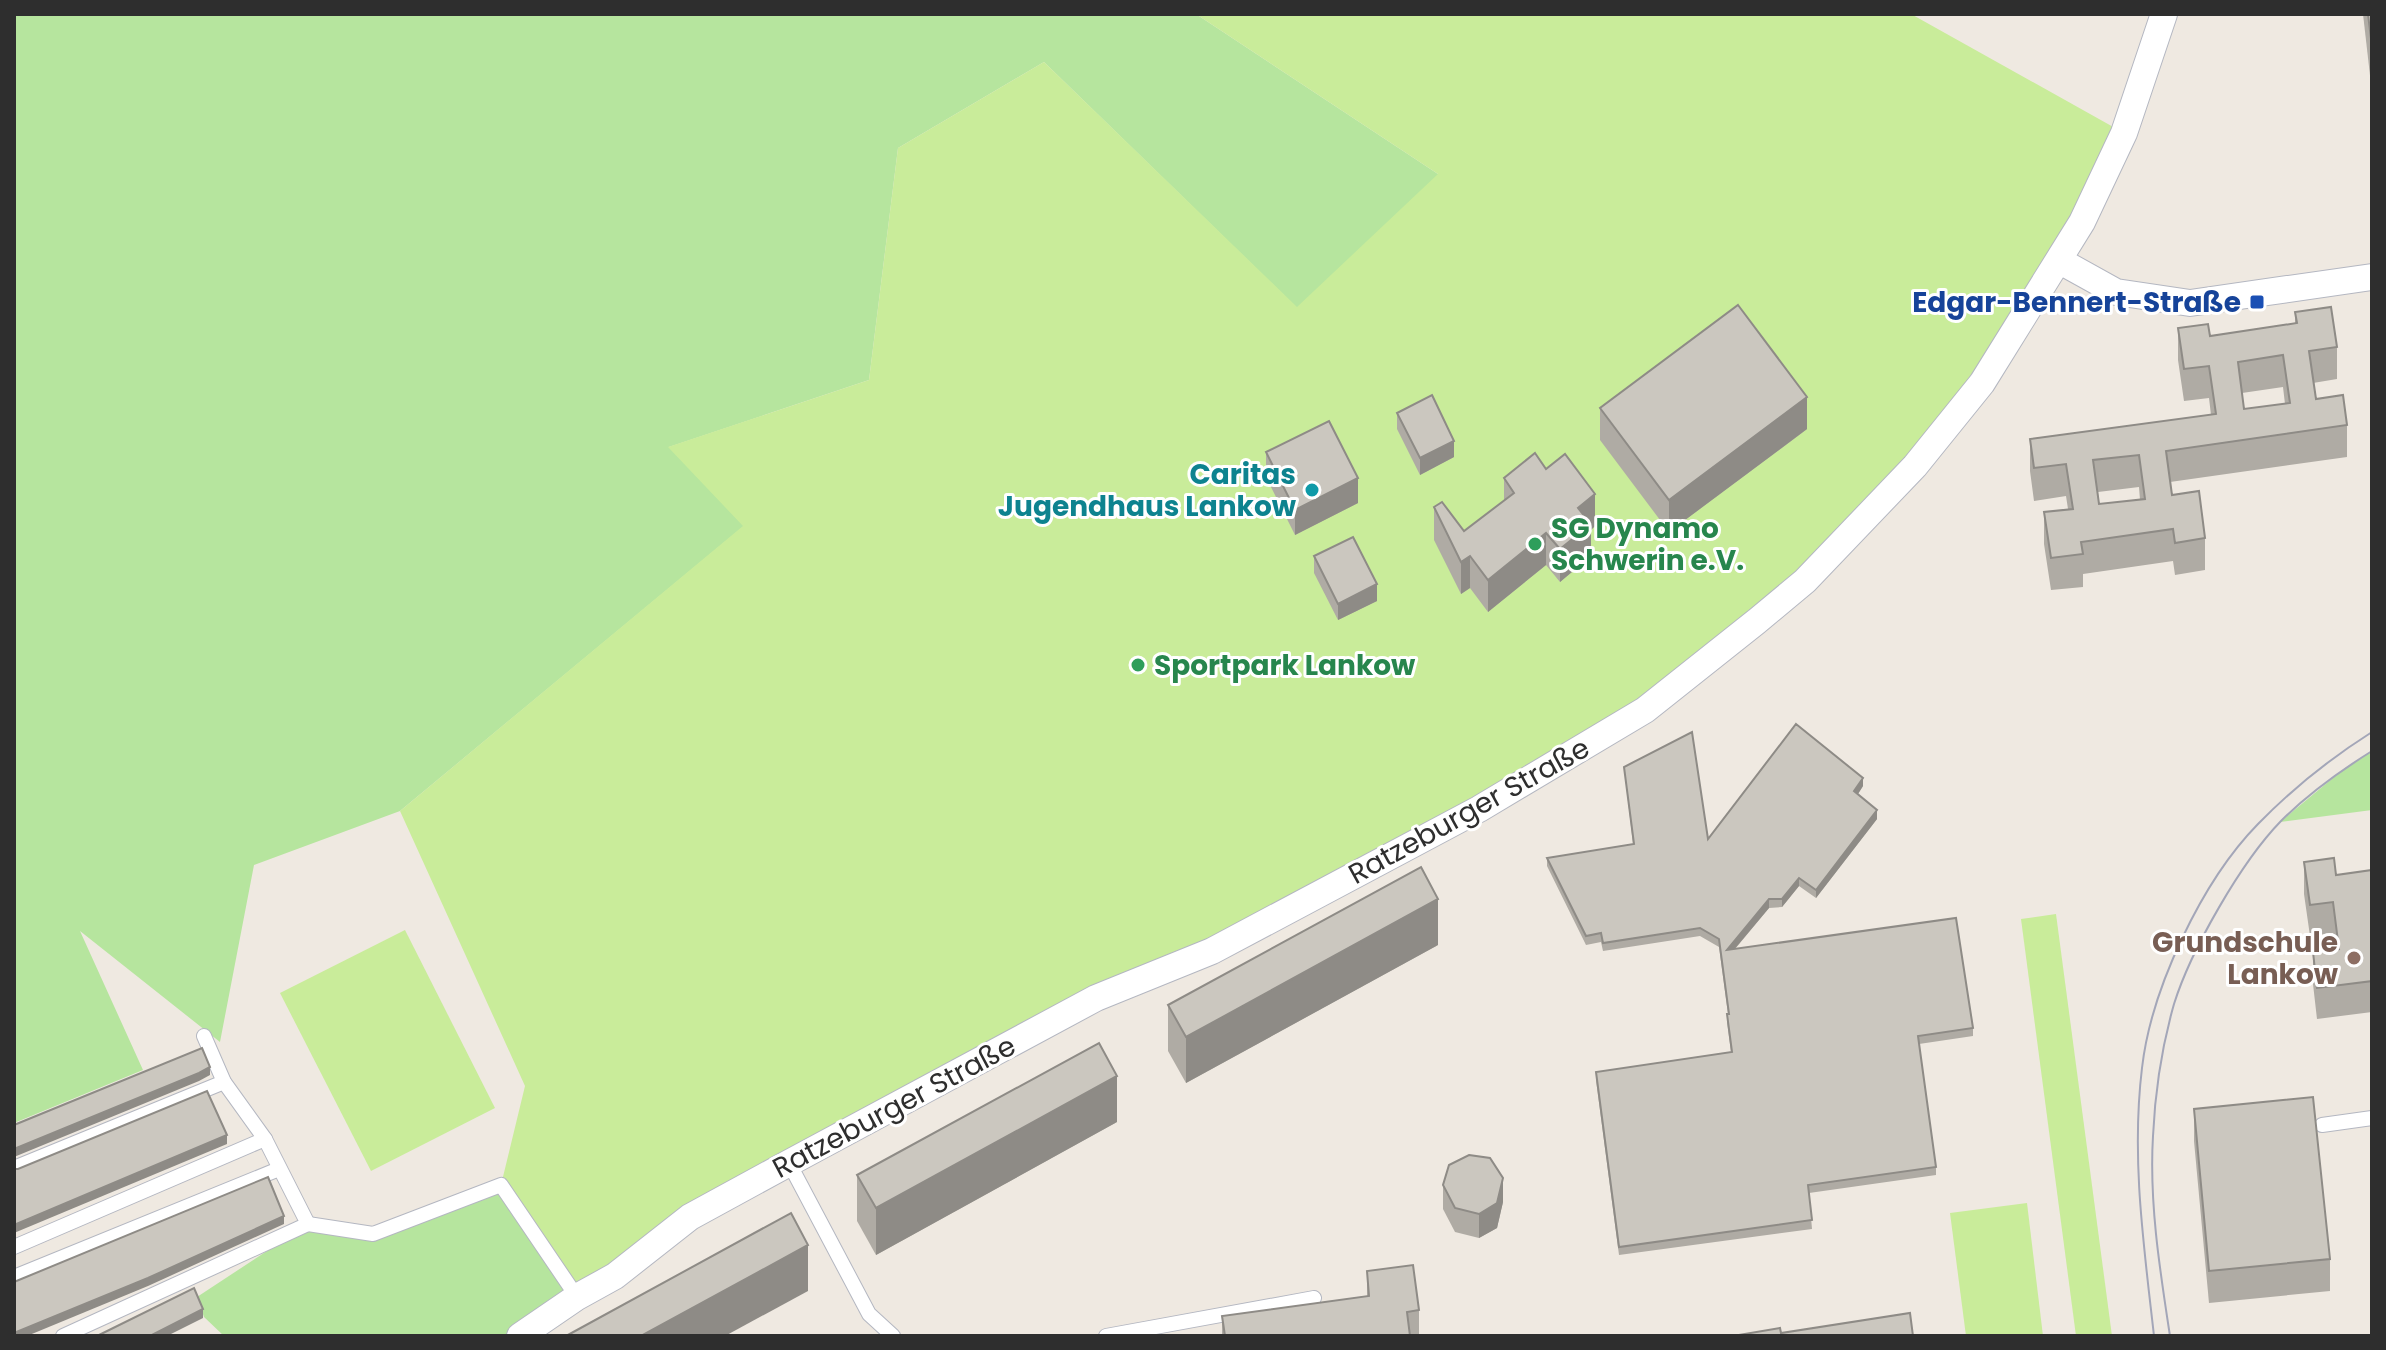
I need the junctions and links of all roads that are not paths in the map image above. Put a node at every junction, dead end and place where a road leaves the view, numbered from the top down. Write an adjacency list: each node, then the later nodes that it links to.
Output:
1 (2164, 14): 2 (street, Ratzeburger Straße)
2 (2060, 261): 3 (street); 9 (street, Ratzeburger Straße)
3 (2372, 277)
4 (204, 1036): 5 (lane)
5 (224, 1082): 8 (lane); 10 (lane)
6 (2372, 1118): 7 (lane)
7 (2322, 1125)
8 (265, 1139): 11 (lane); 13 (lane)
9 (789, 1163): 15 (street, Ratzeburger Straße); 19 (lane)
10 (14, 1168)
11 (279, 1169): 12 (lane); 14 (lane)
12 (308, 1224): 15 (lane); 17 (lane)
13 (14, 1247)
14 (14, 1277)
15 (577, 1297): 18 (street, Ratzeburger Straße)
16 (1314, 1298): 20 (lane)
17 (63, 1336)
18 (520, 1336)
19 (893, 1336)
20 (1106, 1336)

